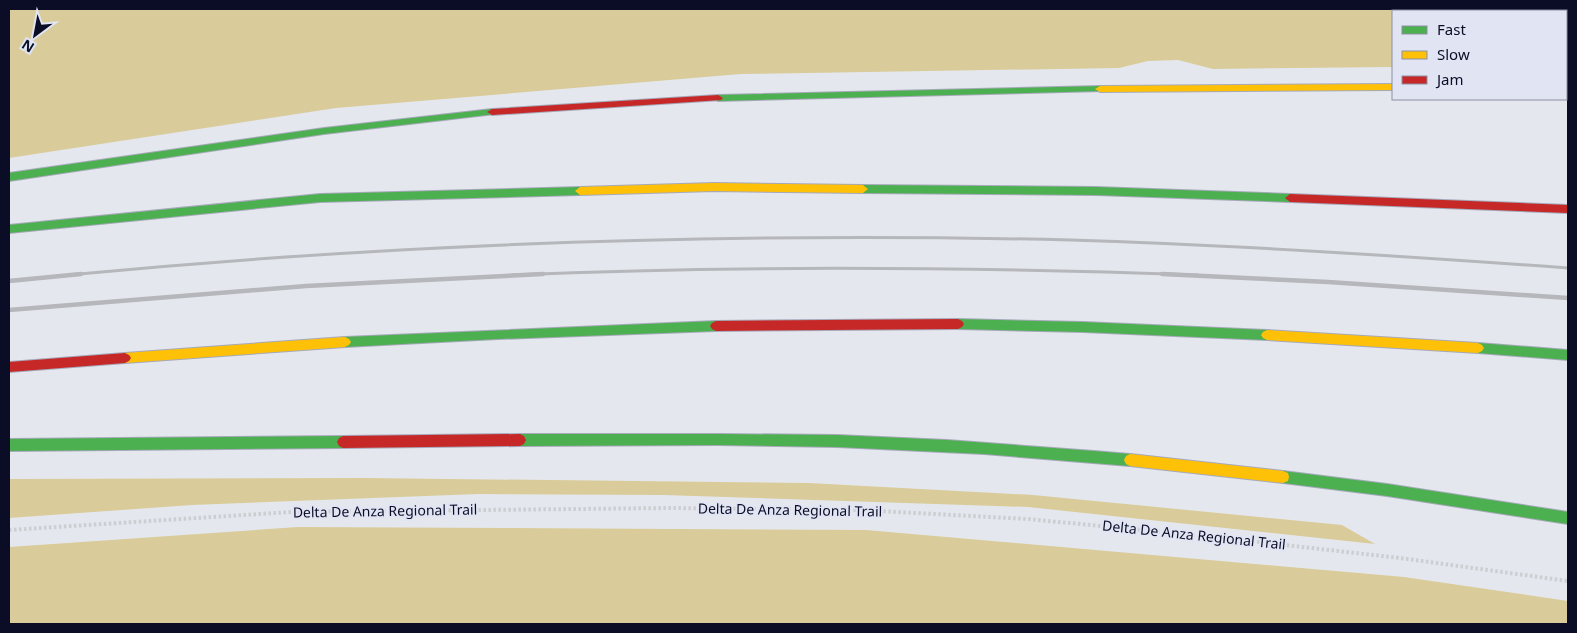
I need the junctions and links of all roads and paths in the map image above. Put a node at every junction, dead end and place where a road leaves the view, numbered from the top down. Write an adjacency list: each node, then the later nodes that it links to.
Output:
1 (1392, 86): 2 (highway)
2 (9, 177)
3 (1568, 209): 4 (highway)
4 (9, 229)
5 (1568, 355): 6 (highway)
6 (9, 367)
7 (9, 445): 8 (highway)
8 (1568, 518)
9 (9, 530): 10 (path, Delta De Anza Regional Trail)
10 (1568, 581)

